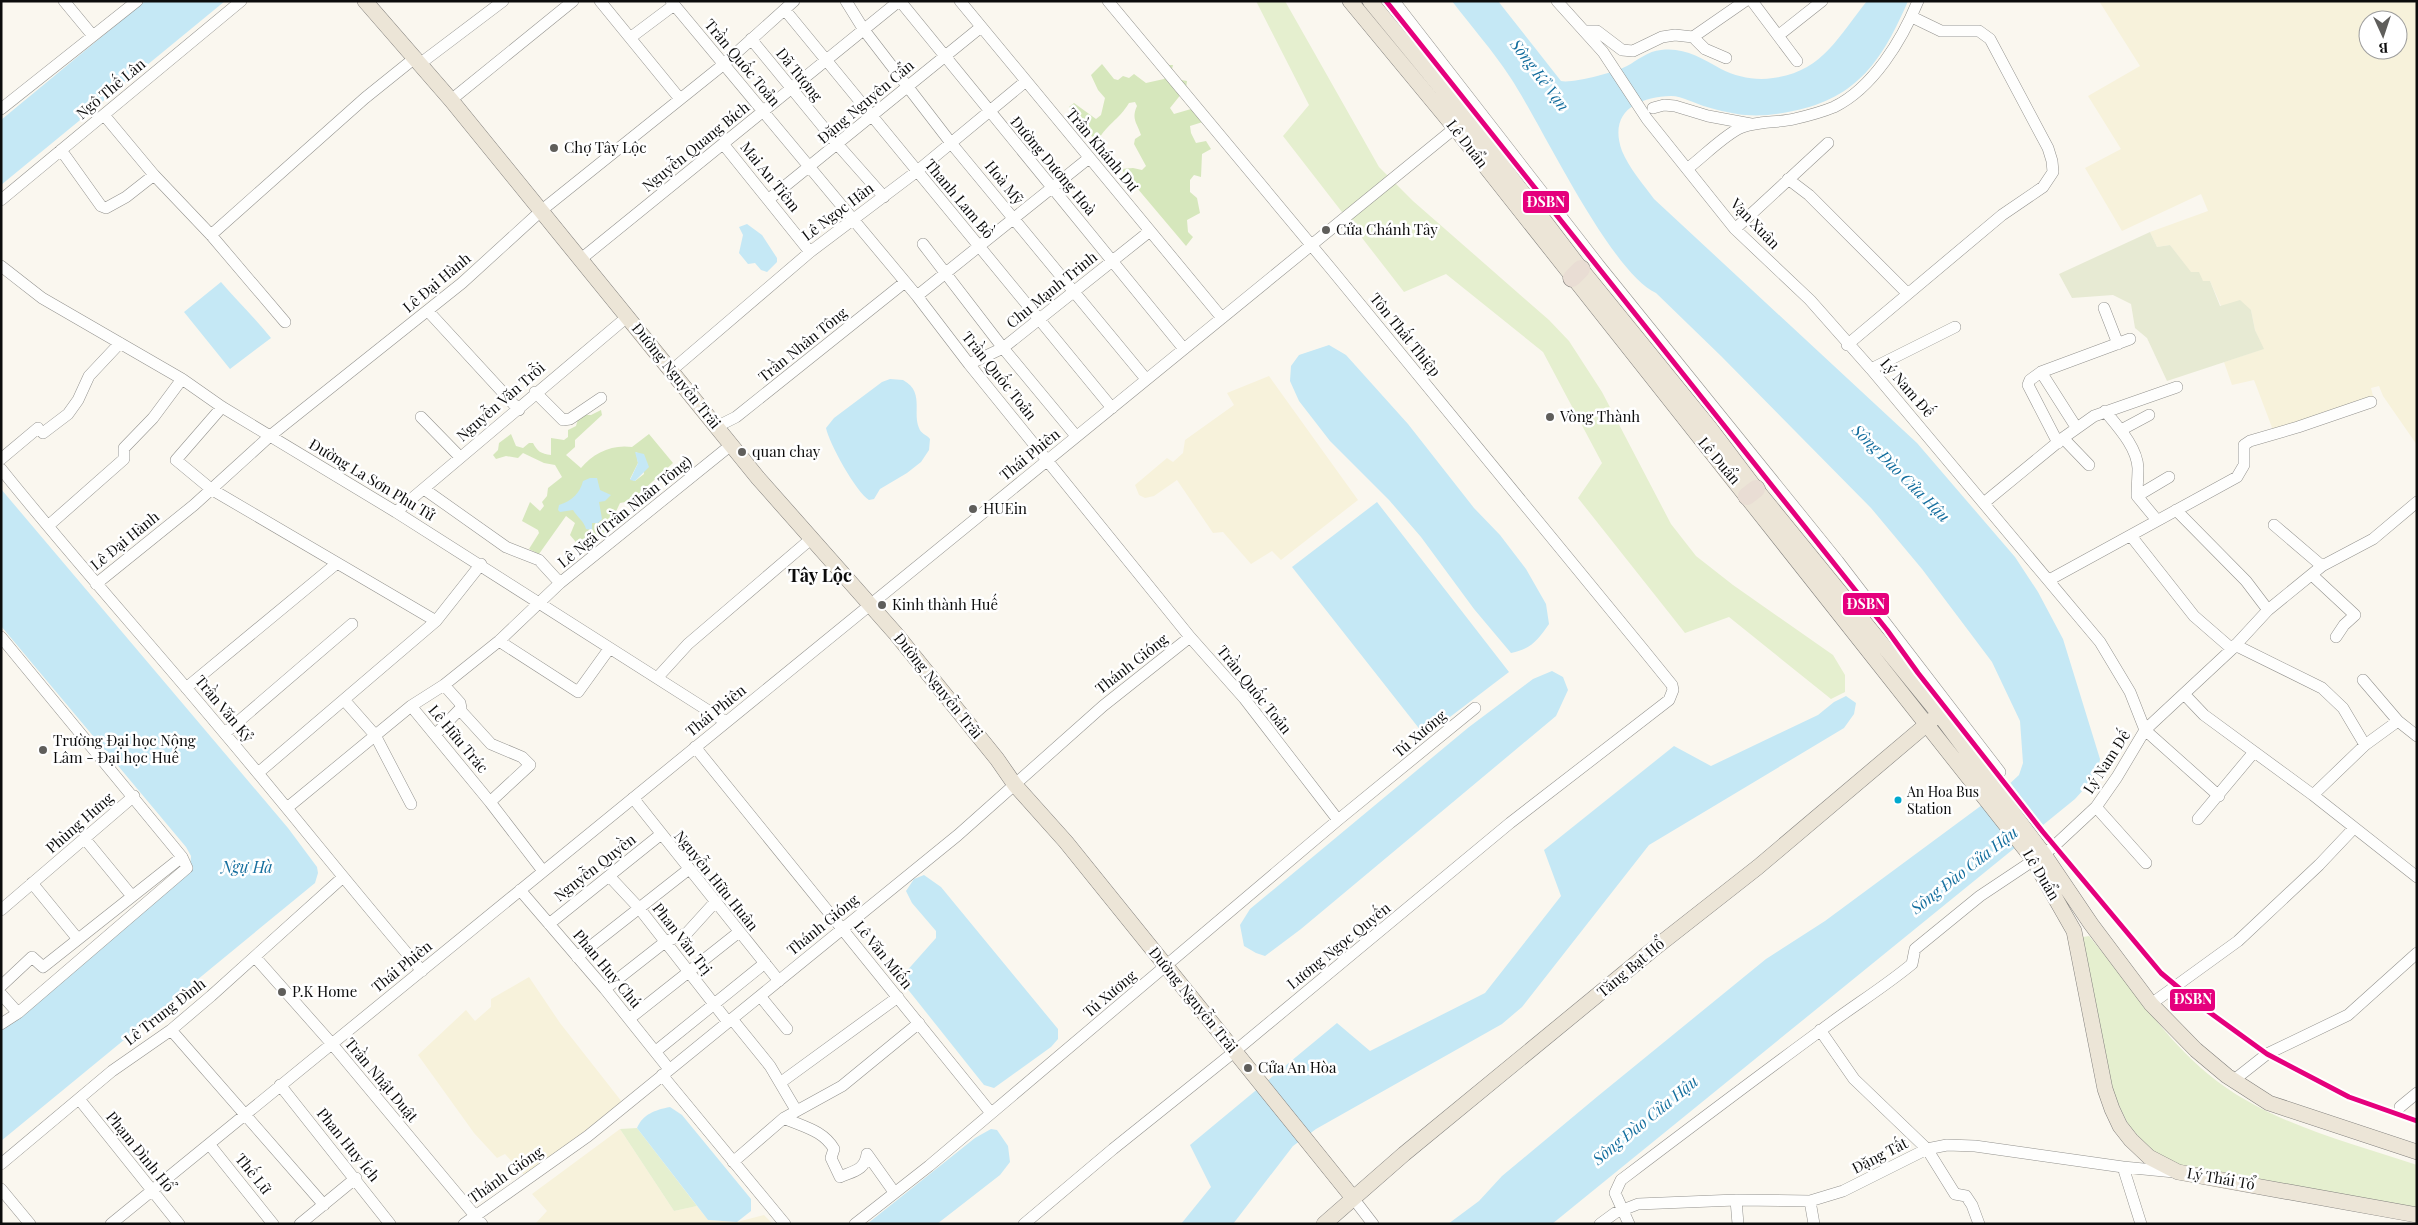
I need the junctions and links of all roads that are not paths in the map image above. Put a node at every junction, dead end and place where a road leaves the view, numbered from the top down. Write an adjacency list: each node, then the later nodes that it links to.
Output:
1 (64, 1): 28 (street)
2 (137, 1): 28 (street)
3 (241, 1): 47 (street, Ngô Thế Lân)
4 (503, 1): 34 (street)
5 (573, 1): 42 (street)
6 (600, 1): 30 (street)
7 (794, 1): 22 (street, Lê Đại Hành)
8 (846, 1): 25 (street, Hoà Mỹ)
9 (900, 1): 25 (street, Nguyễn Quang Bích); 32 (street, Đường Dương Hoà)
10 (960, 1): 24 (street, Trần Khánh Dư)
11 (1108, 1): 73 (street, Tôn Thất Thiệp)
12 (1350, 1): 49 (main road, Lê Duẩn)
13 (1370, 1): 49 (main road, Lê Duẩn)
14 (1394, 1): 179 (street)
15 (1557, 1): 26 (street)
16 (1745, 1): 29 (street)
17 (1752, 1): 27 (street)
18 (1822, 1): 27 (street)
19 (1918, 1): 23 (street)
20 (370, 3): 34 (main road, Đường Nguyễn Trãi)
21 (672, 3): 30 (street); 37 (street, Trần Quốc Toản)
22 (785, 10): 31 (street, Lê Đại Hành); 35 (street, Thanh Lam Bồ)
23 (1912, 17): 50 (street); 82 (street)
24 (981, 27): 32 (street, Đặng Nguyên Cẩn); 38 (street, Trần Khánh Dư)
25 (864, 30): 35 (street, Nguyễn Quang Bích); 39 (street, Hoà Mỹ)
26 (1585, 31): 29 (street); 58 (street, Vạn Xuân)
27 (1779, 35): 36 (street)
28 (92, 36): 44 (street)
29 (1693, 37): 33 (street)
30 (630, 38): 41 (street)
31 (751, 39): 37 (street, Lê Đại Hành); 40 (street, Dã Tượng)
32 (944, 55): 39 (street, Đặng Nguyên Cẩn); 45 (street, Đường Dương Hoà)
33 (1726, 58)
34 (419, 60): 42 (main road, Đường Nguyễn Trãi); 71 (street)
35 (828, 60): 40 (street, Nguyễn Quang Bích); 48 (street, Thanh Lam Bồ)
36 (1797, 60)
37 (724, 64): 41 (street, Lê Đại Hành); 46 (street, Trần Quốc Toản)
38 (1026, 81): 45 (street, Lê Ngọc Hân); 56 (street, Trần Khánh Dư)
39 (908, 85): 48 (street, Đặng Nguyên Cẩn); 51 (street, Hoà Mỹ)
40 (792, 90): 46 (street, Nguyễn Quang Bích); 54 (street, Dã Tượng)
41 (680, 99): 66 (street, Lê Đại Hành)
42 (451, 100): 66 (main road, Đường Nguyễn Trãi)
43 (1653, 108): 50 (street)
44 (1, 109)
45 (989, 112): 51 (street, Lê Ngọc Hân); 62 (street, Đường Dương Hoà)
46 (763, 113): 53 (street, Nguyễn Quang Bích); 57 (street, Trần Quốc Toản)
47 (104, 115): 55 (street, Ngô Thế Lân); 60 (street)
48 (872, 116): 54 (street, Đặng Nguyên Cẩn); 59 (street, Thanh Lam Bồ)
49 (1460, 123): 73 (street, Thái Phiên); 128 (main road, Lê Duẩn)
50 (1751, 124): 58 (street)
51 (951, 143): 59 (street, Lê Ngọc Hân); 67 (street, Hoà Mỹ)
52 (1828, 143): 61 (street)
53 (724, 145): 64 (street, Mai An Tiêm); 76 (street, Nguyễn Quang Bích)
54 (838, 145): 57 (street, Đặng Nguyên Cẩn); 63 (street, Dã Tượng)
55 (61, 150): 60 (street); 65 (street, Ngô Thế Lân)
56 (1089, 158): 62 (street); 70 (street, Trần Khánh Dư)
57 (809, 168): 64 (street, Đặng Nguyên Cẩn); 68 (street, Trần Quốc Toản)
58 (1687, 170): 69 (street, Vạn Xuân)
59 (916, 172): 63 (street, Lê Ngọc Hân); 74 (street, Thanh Lam Bồ)
60 (154, 175): 71 (street)
61 (1788, 180): 69 (street); 82 (street)
62 (1051, 188): 67 (street); 77 (street, Đường Dương Hoà)
63 (884, 197): 68 (street, Lê Ngọc Hân)
64 (769, 199): 75 (street, Mai An Tiêm)
65 (1, 200)
66 (542, 210): 76 (main road, Đường Nguyễn Trãi); 85 (street, Lê Đại Hành)
67 (1013, 218): 74 (street); 81 (street, Hoà Mỹ)
68 (851, 219): 75 (street, Lê Ngọc Hân); 80 (street, Trần Quốc Toản)
69 (1735, 228): 94 (street, Vạn Xuân)
70 (1150, 231): 77 (street, Chu Mạnh Trinh); 87 (street, Trần Khánh Dư)
71 (211, 235): 89 (street)
72 (923, 244): 79 (street)
73 (1310, 245): 87 (street, Thái Phiên); 161 (street, Tôn Thất Thiệp)
74 (979, 246): 79 (street); 88 (street, Thanh Lam Bồ)
75 (810, 252): 99 (street, Lê Ngọc Hân)
76 (581, 259): 86 (main road, Đường Nguyễn Trãi)
77 (1113, 260): 81 (street, Chu Mạnh Trinh); 96 (street, Đường Dương Hoà)
78 (1, 266): 92 (street, Đường La Sơn Phu Tử)
79 (946, 273): 83 (street); 95 (street)
80 (905, 282): 83 (street, Trần Quốc Toản); 113 (street, Trần Nhân Tông)
81 (1075, 291): 88 (street, Chu Mạnh Trinh); 102 (street, Hoà Mỹ)
82 (1907, 293): 94 (street)
83 (917, 296): 97 (street, Trần Quốc Toản)
84 (2104, 308): 93 (street)
85 (428, 311): 109 (street); 116 (street, Lê Đại Hành)
86 (627, 317): 99 (main road, Đường Nguyễn Trãi); 104 (street, Nguyễn Văn Trỗi)
87 (1222, 318): 96 (street, Thái Phiên)
88 (1040, 320): 95 (street, Chu Mạnh Trinh); 108 (street, Thanh Lam Bồ)
89 (285, 322)
90 (1955, 327): 98 (street)
91 (2130, 339): 93 (street)
92 (120, 343): 101 (street, Đường La Sơn Phu Tử); 121 (street)
93 (2118, 344): 100 (street)
94 (1848, 345): 98 (street, Lý Nam Đế)
95 (1003, 348): 97 (street, Chu Mạnh Trinh); 117 (street)
96 (1184, 349): 102 (street, Thái Phiên)
97 (969, 364): 122 (street, Trần Quốc Toản)
98 (1872, 369): 130 (street, Lý Nam Đế)
99 (672, 370): 113 (main road, Đường Nguyễn Trãi)
100 (2041, 372): 114 (street); 118 (street)
101 (182, 379): 107 (street, Đường La Sơn Phu Tử); 136 (street)
102 (1146, 379): 108 (street, Thái Phiên)
103 (2177, 387): 110 (street)
104 (535, 392): 105 (street); 109 (street, Nguyễn Văn Trỗi)
105 (601, 398)
106 (2370, 402): 132 (street)
107 (222, 407): 116 (street, Đường La Sơn Phu Tử); 126 (street)
108 (1112, 408): 117 (street, Thái Phiên)
109 (519, 410): 120 (street, Nguyễn Văn Trỗi)
110 (2105, 411): 114 (street); 115 (street)
111 (2149, 415): 115 (street)
112 (421, 417): 120 (street)
113 (718, 426): 119 (main road, Đường Nguyễn Trãi)
114 (2076, 428): 118 (street)
115 (2121, 430): 129 (street)
116 (270, 436): 126 (street, Lê Đại Hành); 133 (street, Đường La Sơn Phu Tử)
117 (1076, 436): 122 (street, Thái Phiên)
118 (2060, 440): 123 (street); 130 (street)
119 (731, 445): 138 (main road, Đường Nguyễn Trãi); 144 (street, Lê Ngã (Trần Nhân Tông))
120 (460, 458): 127 (street, Nguyễn Văn Trỗi)
121 (1, 459)
122 (1048, 459): 147 (street, Thái Phiên); 152 (street, Trần Quốc Toản)
123 (2089, 466)
124 (1, 469): 136 (street, Trần Văn Kỷ)
125 (2169, 476): 129 (street)
126 (211, 489): 139 (street); 145 (street, Lê Đại Hành)
127 (424, 489): 133 (street, Nguyễn Văn Trỗi); 144 (street)
128 (1752, 493): 167 (main road, Lê Duẩn); 170 (main road, Lê Duẩn)
129 (2137, 496): 134 (street)
130 (1984, 502): 143 (street, Lý Nam Đế)
131 (2417, 502): 141 (street)
132 (2176, 510): 134 (street); 148 (street)
133 (396, 512): 140 (street, Đường La Sơn Phu Tử)
134 (2156, 519): 137 (street)
135 (2274, 525): 141 (street)
136 (48, 526): 145 (street, Trần Văn Kỷ)
137 (2131, 536): 143 (street); 155 (street)
138 (812, 538): 147 (main road, Đường Nguyễn Trãi); 157 (street)
139 (336, 564): 149 (street); 160 (street)
140 (480, 564): 146 (street, Đường La Sơn Phu Tử); 149 (street)
141 (2322, 566): 142 (street)
142 (2312, 575): 148 (street); 153 (street)
143 (2049, 580): 171 (street, Lý Nam Đế)
144 (560, 583): 146 (street, Lê Ngã (Trần Nhân Tông))
145 (96, 584): 160 (street, Trần Văn Kỷ)
146 (539, 603): 154 (street, Lê Ngã (Trần Nhân Tông)); 156 (street, Đường La Sơn Phu Tử)
147 (870, 604): 169 (street, Thái Phiên); 181 (main road, Đường Nguyễn Trãi)
148 (2268, 610): 155 (street)
149 (436, 620): 163 (street)
150 (352, 624): 172 (street)
151 (1, 637): 184 (street, Phùng Hưng)
152 (1190, 637): 181 (street, Thánh Gióng); 192 (street, Trần Quốc Toản)
153 (2336, 637)
154 (499, 641): 156 (street); 159 (street, Lê Ngã (Trần Nhân Tông))
155 (2234, 647): 162 (street); 176 (street)
156 (608, 648): 157 (street, Đường La Sơn Phu Tử)
157 (657, 678): 169 (street, Đường La Sơn Phu Tử)
158 (2363, 680): 168 (street)
159 (444, 685): 164 (street, Lê Ngã (Trần Nhân Tông)); 166 (street)
160 (186, 688): 172 (street, Trần Văn Kỷ)
161 (1673, 692): 242 (street, Lương Ngọc Quyến)
162 (2184, 694): 171 (street); 178 (street)
163 (345, 701): 173 (street); 180 (street)
164 (411, 706): 173 (street, Lê Hữu Trác); 174 (street, Lê Hữu Trác)
165 (1475, 708): 192 (street, Tú Xương)
166 (460, 710): 174 (street); 187 (street)
167 (1939, 714): 170 (main road, Tăng Bạt Hổ); 182 (main road, Lê Duẩn)
168 (2398, 721): 175 (street); 176 (street)
169 (726, 722): 177 (street, Thái Phiên)
170 (1926, 725): 182 (main road, Lê Duẩn); 265 (main road, Tăng Bạt Hổ)
171 (2145, 730): 185 (street); 189 (street, Lý Nam Đế)
172 (225, 733): 180 (street, Trần Văn Kỷ)
173 (375, 735): 188 (street); 190 (street, Lê Hữu Trác)
174 (435, 735): 187 (street, Lê Hữu Trác)
175 (2417, 736)
176 (2364, 745): 183 (street)
177 (695, 747): 186 (street, Thái Phiên); 212 (street, Lê Văn Miến)
178 (2254, 752): 183 (street); 185 (street)
179 (2000, 772)
180 (258, 773): 190 (street, Trần Văn Kỷ)
181 (1015, 785): 212 (street, Thánh Gióng); 221 (main road, Đường Nguyễn Trãi)
182 (1986, 788): 196 (main road, Lê Duẩn)
183 (2313, 795): 193 (street)
184 (134, 796): 195 (street, Phùng Hưng); 197 (street)
185 (2219, 796): 191 (street)
186 (633, 798): 194 (street, Nguyễn Hữu Huân); 200 (street, Thái Phiên)
187 (490, 802): 200 (street, Lê Hữu Trác)
188 (411, 804)
189 (2096, 807): 196 (street, Lý Nam Đế); 198 (street)
190 (287, 808): 203 (street, Trần Văn Kỷ)
191 (2198, 819)
192 (1338, 820): 221 (street, Tú Xương)
193 (2354, 828): 202 (street); 230 (street)
194 (660, 835): 199 (street, Nguyễn Hữu Huân); 201 (street, Nguyễn Quyền)
195 (85, 839): 204 (street, Phùng Hưng); 206 (street)
196 (2037, 854): 211 (main road, Lê Duẩn); 213 (main road, Lê Duẩn); 239 (street, Lý Nam Đế)
197 (182, 857): 206 (street); 232 (street)
198 (2146, 863)
199 (689, 869): 207 (street, Nguyễn Hữu Huân); 208 (street)
200 (543, 871): 205 (street, Thái Phiên)
201 (610, 876): 208 (street, Phan Văn Trị); 210 (street, Nguyễn Quyền)
202 (2417, 877)
203 (342, 878): 218 (street, Lê Trung Đình); 222 (street, Trần Văn Kỷ)
204 (32, 883): 209 (street, Phùng Hưng); 215 (street)
205 (520, 890): 210 (street, Phan Huy Chú); 222 (street, Thái Phiên)
206 (131, 895): 215 (street)
207 (716, 901): 214 (street, Nguyễn Hữu Huân); 216 (street)
208 (639, 908): 216 (street, Phan Văn Trị); 219 (street)
209 (1, 910)
210 (549, 924): 219 (street, Phan Huy Chú)
211 (2091, 924): 213 (main road); 230 (main road)
212 (842, 929): 224 (street, Thánh Gióng); 229 (street, Lê Văn Miến)
213 (2074, 931): 260 (main road, Lý Thái Tổ)
214 (739, 932): 220 (street, Nguyễn Hữu Huân); 223 (street)
215 (77, 938): 225 (street)
216 (665, 942): 223 (street, Phan Văn Trị); 226 (street)
217 (2417, 953): 244 (street)
218 (255, 957): 238 (street, Lê Trung Đình); 240 (street, Trần Nhật Duật)
219 (577, 957): 226 (street, Phan Huy Chú)
220 (765, 964): 224 (street, Nguyễn Hữu Huân); 231 (street)
221 (1166, 967): 242 (main road, Đường Nguyễn Trãi); 252 (street, Tú Xương)
222 (422, 970): 240 (street, Thái Phiên)
223 (689, 972): 231 (street, Phan Văn Trị); 233 (street)
224 (779, 980): 228 (street, Thánh Gióng)
225 (1, 986)
226 (605, 989): 233 (street, Phan Huy Chú)
227 (1, 994): 232 (street)
228 (760, 996): 234 (street, Thánh Gióng); 237 (street)
229 (898, 997): 235 (street, Lê Văn Miến); 245 (street)
230 (2151, 1004): 244 (main road)
231 (715, 1005): 234 (street, Phan Văn Trị); 241 (street)
232 (18, 1012): 236 (street)
233 (629, 1019): 241 (street, Phan Huy Chú)
234 (730, 1020): 243 (street, Thánh Gióng); 245 (street, Phan Văn Trị)
235 (919, 1023): 250 (street); 252 (street, Lê Văn Miến)
236 (1, 1024)
237 (787, 1029)
238 (171, 1030): 248 (street, Lê Trung Đình); 251 (street)
239 (1820, 1030): 255 (street); 269 (street, Lý Nam Đế)
240 (332, 1044): 246 (street, Thái Phiên); 271 (street, Trần Nhật Duật)
241 (656, 1051): 243 (street, Phan Huy Chú)
242 (1234, 1052): 265 (main road, Đường Nguyễn Trãi); 281 (street, Lương Ngọc Quyến)
243 (666, 1072): 257 (street, Phan Huy Chú); 271 (street, Thánh Gióng)
244 (2234, 1080): 256 (main road)
245 (780, 1084): 250 (street, Phan Văn Trị)
246 (280, 1086): 251 (street, Thái Phiên); 261 (street, Phan Huy Ích)
247 (2417, 1093): 249 (street)
248 (79, 1099): 258 (street, Lê Trung Đình); 263 (street, Phạm Đình Hổ)
249 (2400, 1107)
250 (796, 1110): 253 (street)
251 (246, 1113): 254 (street, Thái Phiên); 268 (street)
252 (991, 1113): 264 (street, Tú Xương)
253 (784, 1118): 257 (street); 264 (street)
254 (209, 1144): 263 (street, Thái Phiên); 275 (street, Thế Lữ)
255 (1927, 1149): 259 (street, Đặng Tất); 267 (street, Đặng Tất); 288 (street)
256 (2417, 1152)
257 (733, 1162): 279 (street, Phan Huy Chú)
258 (1, 1164)
259 (2123, 1167): 260 (street, Đặng Tất); 289 (street)
260 (2178, 1172): 270 (main road, Lý Thái Tổ)
261 (356, 1178): 268 (street); 277 (street, Phan Huy Ích)
262 (1, 1189): 272 (street)
263 (151, 1191): 273 (street, Thái Phiên); 274 (street, Phạm Đình Hổ)
264 (894, 1192): 280 (street, Tú Xương)
265 (1353, 1198): 282 (main road, Tăng Bạt Hổ); 283 (street)
266 (1736, 1200): 267 (street, Đặng Tất); 269 (street, Đặng Tất); 286 (street)
267 (1810, 1201): 287 (street)
268 (324, 1205): 276 (street)
269 (1623, 1209): 284 (street, Đặng Tất); 285 (street)
270 (2417, 1215)
271 (478, 1219): 278 (street, Thánh Gióng)
272 (30, 1224)
273 (111, 1224)
274 (179, 1224)
275 (274, 1224)
276 (300, 1224)
277 (390, 1224)
278 (464, 1224)
279 (785, 1224)
280 (855, 1224)
281 (1024, 1224)
282 (1324, 1224)
283 (1373, 1224)
284 (1600, 1224)
285 (1629, 1224)
286 (1738, 1224)
287 (1814, 1224)
288 (1979, 1224)
289 (2141, 1224)

